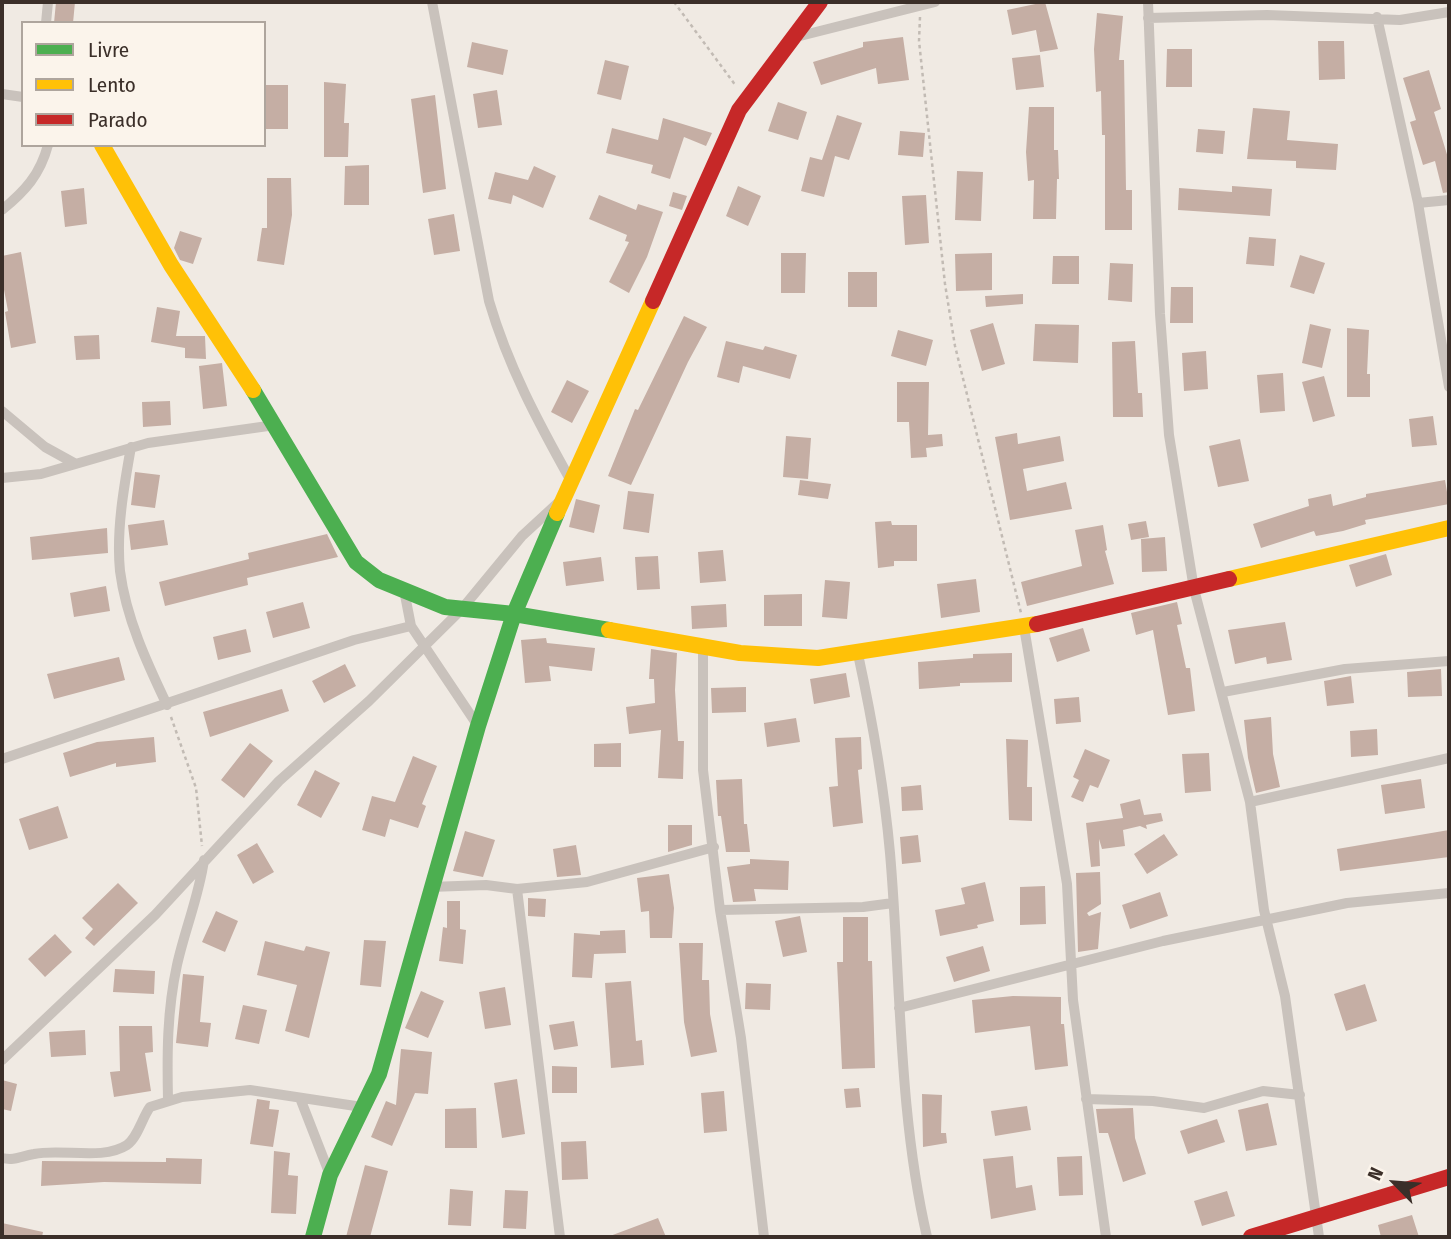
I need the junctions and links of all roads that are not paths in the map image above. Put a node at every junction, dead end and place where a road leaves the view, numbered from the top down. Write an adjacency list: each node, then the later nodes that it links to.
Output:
1 (48, 2): 9 (street)
2 (432, 2): 24 (street)
3 (820, 2): 10 (street)
4 (934, 2): 10 (street)
5 (1148, 2): 8 (street)
6 (1449, 12): 7 (street)
7 (1377, 17): 8 (street); 16 (street)
8 (1149, 18): 27 (street)
9 (46, 21)
10 (796, 37): 24 (street)
11 (2, 94): 12 (street)
12 (21, 97)
13 (47, 147): 17 (street)
14 (103, 147): 20 (street)
15 (1449, 200): 16 (street)
16 (1418, 203): 18 (street)
17 (2, 210)
18 (1449, 387)
19 (2, 411): 22 (street)
20 (275, 425): 21 (street); 28 (street)
21 (131, 447): 22 (street); 38 (street)
22 (74, 463): 23 (street)
23 (2, 478)
24 (571, 481): 25 (street)
25 (564, 497): 29 (street); 30 (street)
26 (1449, 528): 27 (street)
27 (1194, 589): 32 (street); 37 (street)
28 (404, 590): 29 (street); 31 (street)
29 (461, 610): 30 (street); 33 (street)
30 (514, 614): 34 (street); 39 (street)
31 (411, 626): 33 (street); 38 (street)
32 (1024, 627): 35 (street); 51 (street)
33 (424, 643): 39 (street); 44 (street)
34 (703, 646): 35 (street); 43 (street)
35 (858, 654): 48 (street)
36 (1449, 661): 37 (street)
37 (1223, 692): 42 (street)
38 (167, 705): 41 (street)
39 (478, 726): 45 (street)
40 (1449, 758): 42 (street)
41 (2, 759)
42 (1250, 802): 50 (street)
43 (714, 846): 46 (street); 49 (street)
44 (204, 859): 53 (street); 57 (street)
45 (430, 887): 46 (street); 58 (street)
46 (517, 889): 64 (street)
47 (1449, 893): 50 (street)
48 (893, 903): 49 (street); 52 (street)
49 (720, 910): 65 (street)
50 (1267, 921): 51 (street); 54 (street)
51 (1070, 966): 52 (street); 56 (street)
52 (900, 1008): 66 (street)
53 (2, 1060)
54 (1300, 1096): 56 (street); 62 (street)
55 (300, 1098): 57 (street); 58 (street); 60 (street)
56 (1086, 1099): 67 (street)
57 (167, 1100): 59 (street)
58 (362, 1107): 60 (street)
59 (2, 1158)
60 (330, 1175): 63 (street)
61 (1449, 1177): 62 (street)
62 (1315, 1218): 68 (street); 69 (street)
63 (313, 1237)
64 (560, 1237)
65 (764, 1237)
66 (926, 1237)
67 (1106, 1237)
68 (1251, 1237)
69 (1319, 1237)

